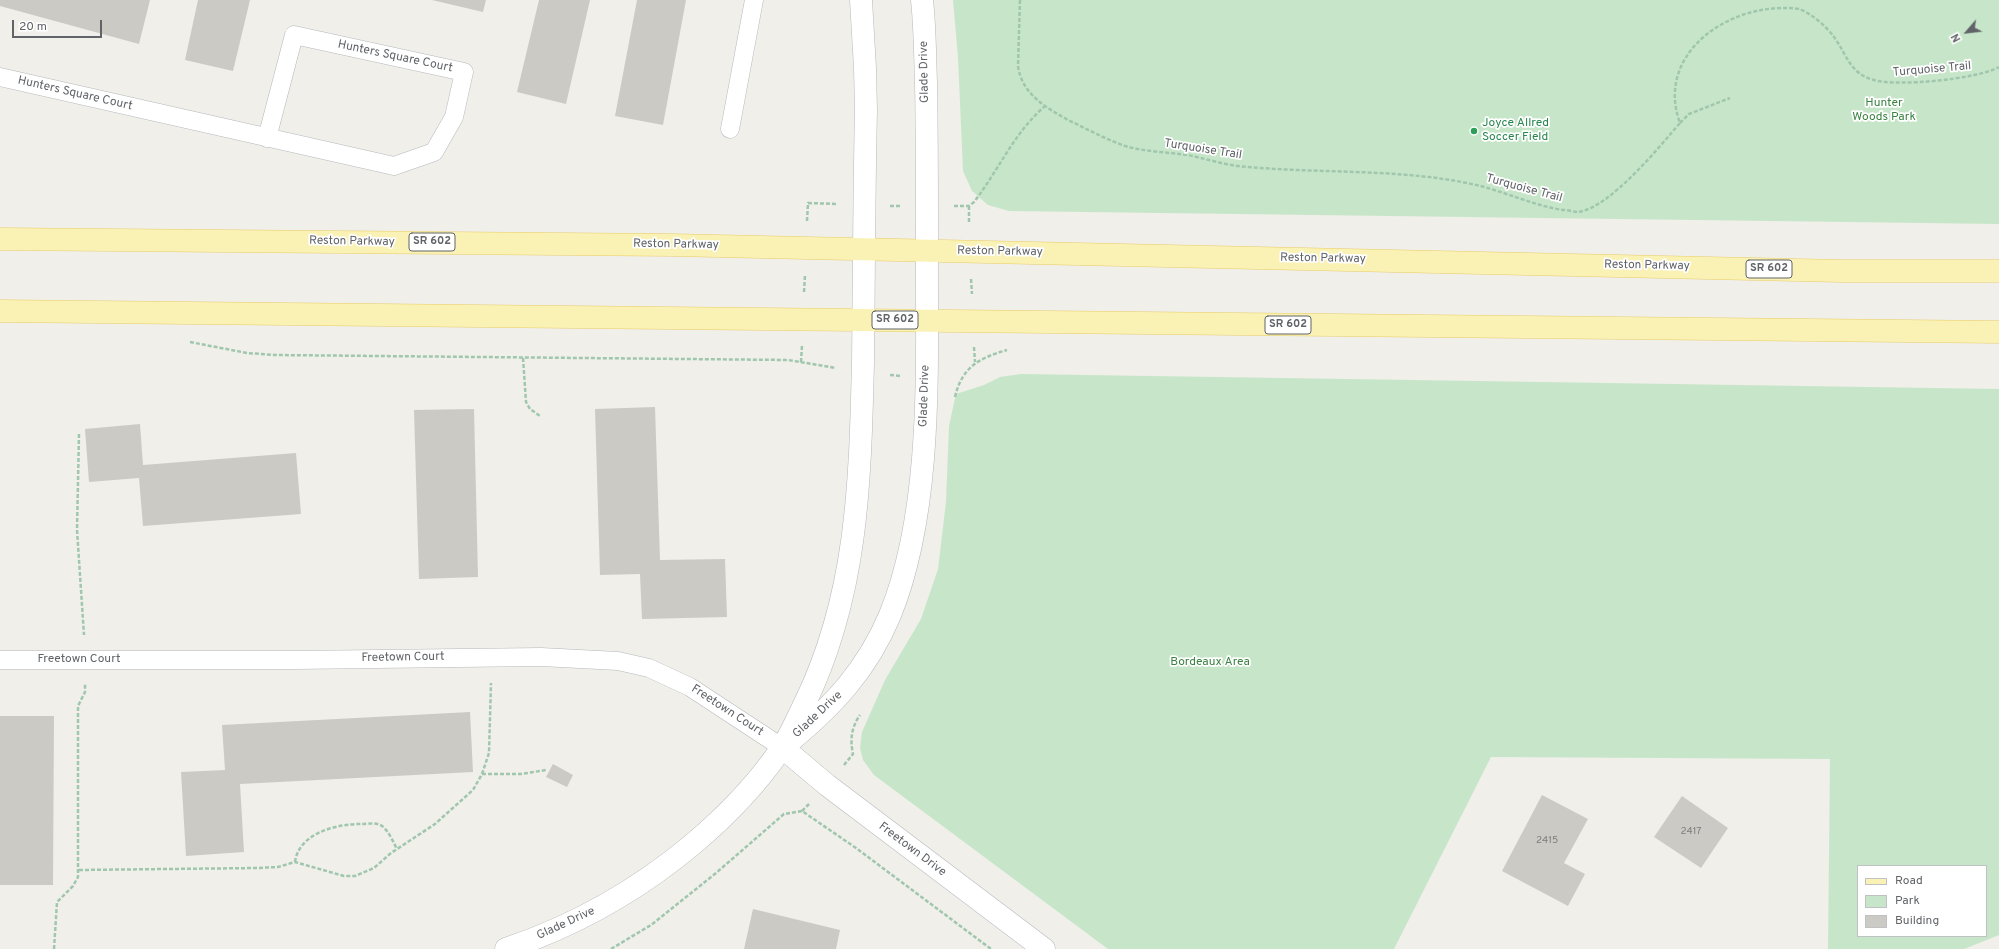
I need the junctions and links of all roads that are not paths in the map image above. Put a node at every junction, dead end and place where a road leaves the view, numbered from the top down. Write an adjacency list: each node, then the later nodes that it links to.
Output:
1 (754, 0): 5 (lane)
2 (861, 0): 8 (street, Glade Drive)
3 (922, 0): 9 (street, Glade Drive)
4 (0, 77): 6 (lane, Hunters Square Court)
5 (730, 129)
6 (267, 138): 6 (lane, Hunters Square Court)
7 (0, 239): 8 (main road, Reston Parkway / SR 602)
8 (864, 249): 9 (main road, Reston Parkway / SR 602); 12 (street, Glade Drive)
9 (926, 251): 10 (main road, Reston Parkway / SR 602); 13 (street, Glade Drive)
10 (1999, 271)
11 (0, 312): 12 (main road, SR 602)
12 (864, 319): 13 (main road, SR 602); 16 (street, Glade Drive)
13 (927, 320): 14 (main road, SR 602); 16 (street, Glade Drive)
14 (1999, 332)
15 (0, 660): 16 (lane, Freetown Court)
16 (782, 748): 17 (street, Glade Drive); 18 (street, Freetown Drive)
17 (506, 949)
18 (1044, 949)

